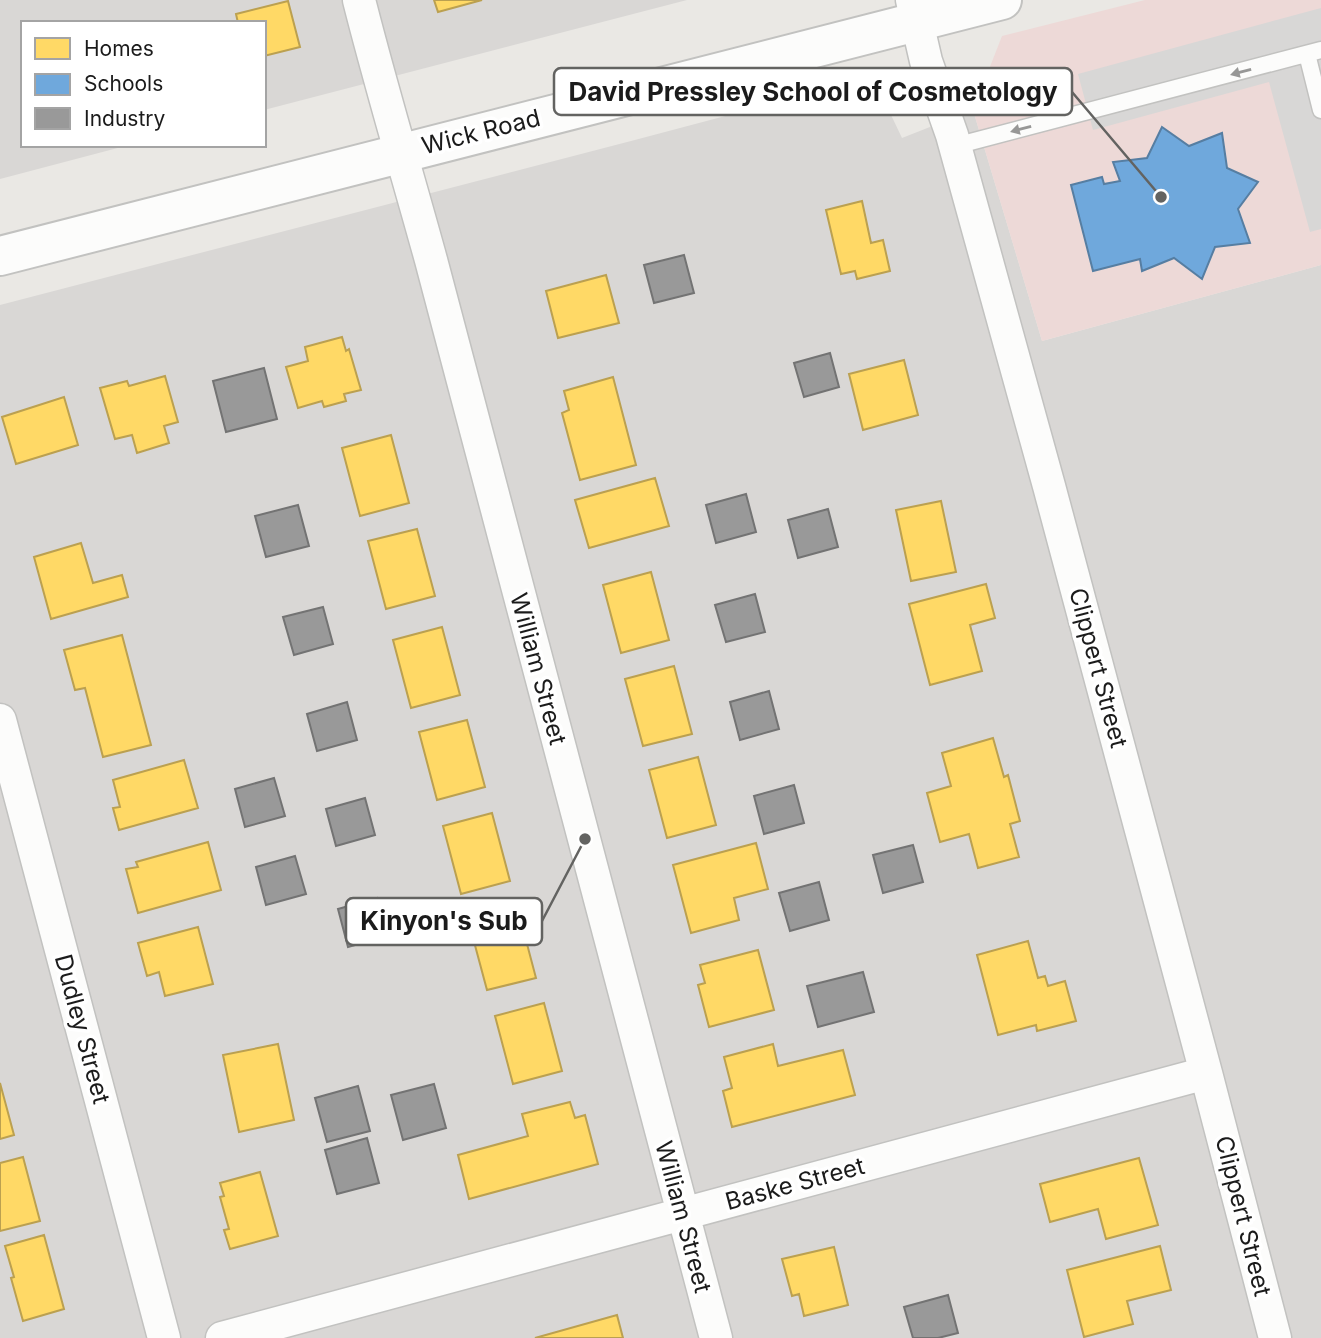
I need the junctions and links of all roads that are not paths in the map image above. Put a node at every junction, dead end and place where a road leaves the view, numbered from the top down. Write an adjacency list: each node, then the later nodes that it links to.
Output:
1 (359, 0): 7 (street, William Street)
2 (1002, 0): 3 (street, Wick Road)
3 (914, 11): 6 (street, Clippert Street); 7 (street, Wick Road)
4 (1314, 52): 5 (lane); 6 (lane, one-way to 6)
5 (1321, 110)
6 (955, 146): 10 (street, Clippert Street)
7 (401, 152): 8 (street, Wick Road); 11 (street, William Street)
8 (0, 256)
9 (0, 720): 12 (street, Dudley Street)
10 (1206, 1073): 11 (street, Baske Street); 15 (street, Clippert Street)
11 (682, 1214): 13 (street, Baske Street); 14 (street, William Street)
12 (164, 1338)
13 (222, 1338)
14 (716, 1338)
15 (1275, 1338)

